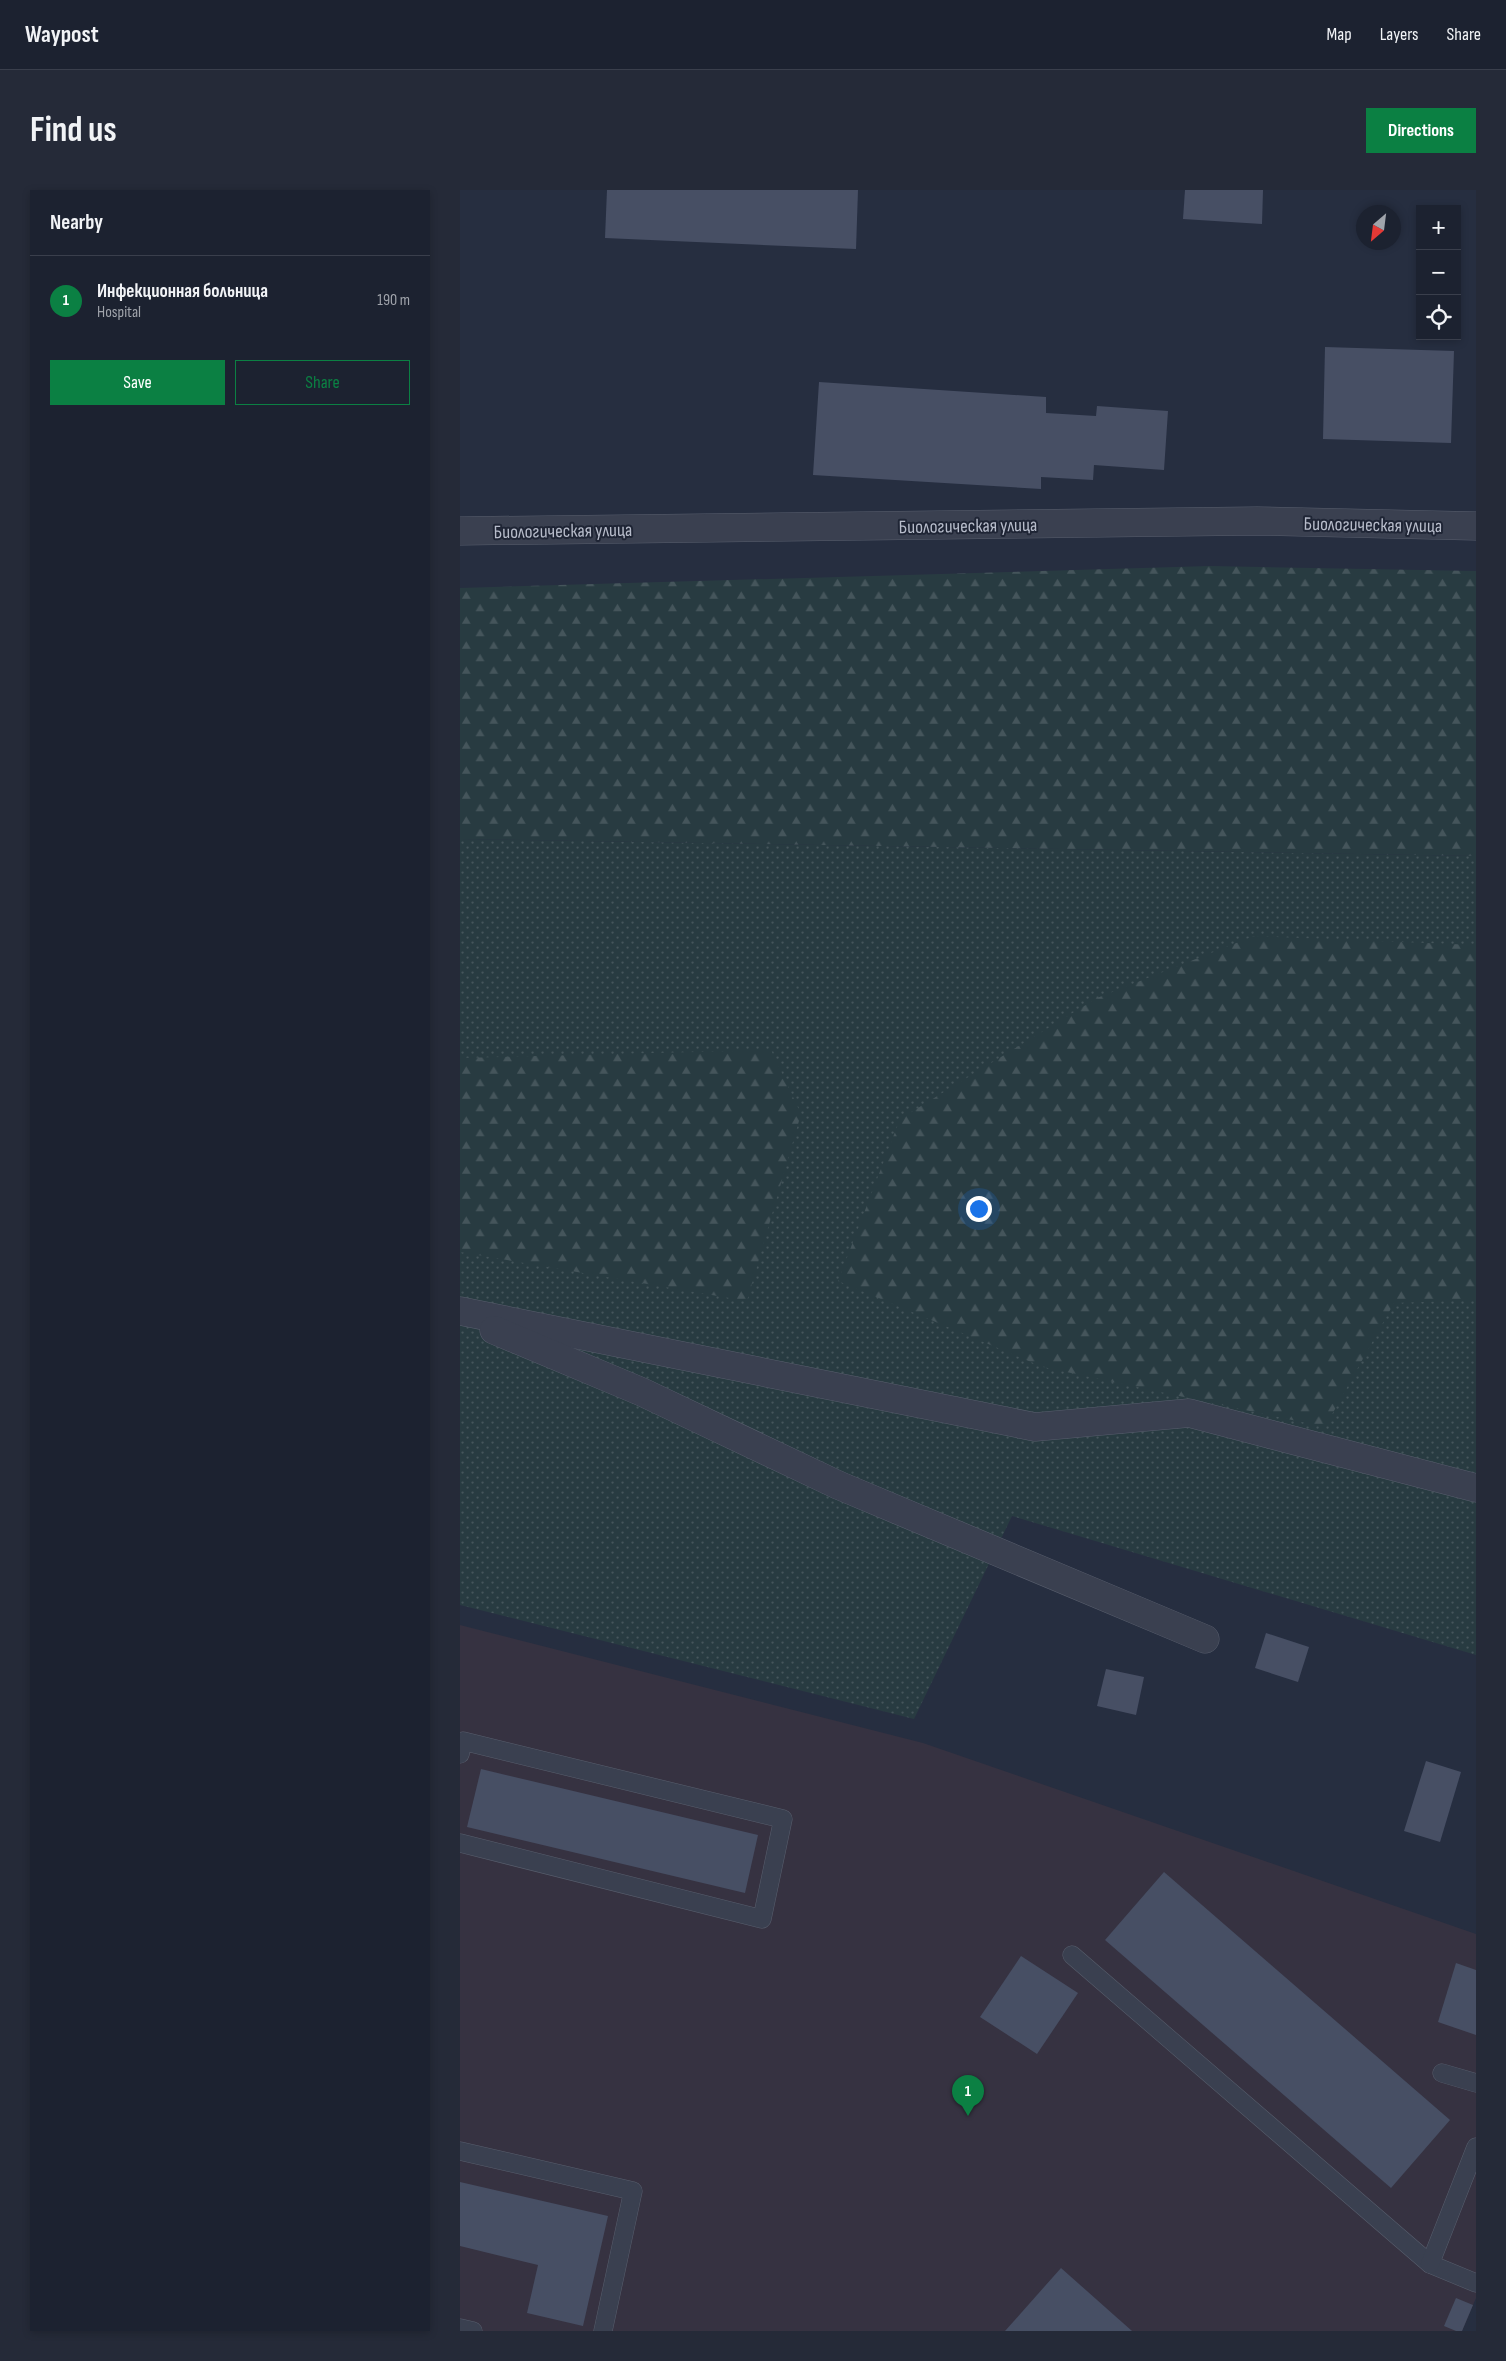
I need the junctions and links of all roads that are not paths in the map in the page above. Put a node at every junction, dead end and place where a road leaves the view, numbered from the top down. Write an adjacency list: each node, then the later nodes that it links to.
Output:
1 (1476, 526): 2 (street, Биологическая улица)
2 (460, 531)
3 (460, 1311): 5 (street)
4 (460, 1316): 6 (street)
5 (1476, 1488)
6 (1205, 1639)
7 (461, 1745): 8 (lane)
8 (460, 1843)
9 (1072, 1955): 14 (lane)
10 (1442, 2073): 11 (lane)
11 (1476, 2083)
12 (1476, 2147): 14 (lane)
13 (460, 2151): 18 (lane)
14 (1430, 2264): 15 (lane)
15 (1476, 2283)
16 (460, 2328): 17 (lane)
17 (473, 2331)
18 (603, 2331)

